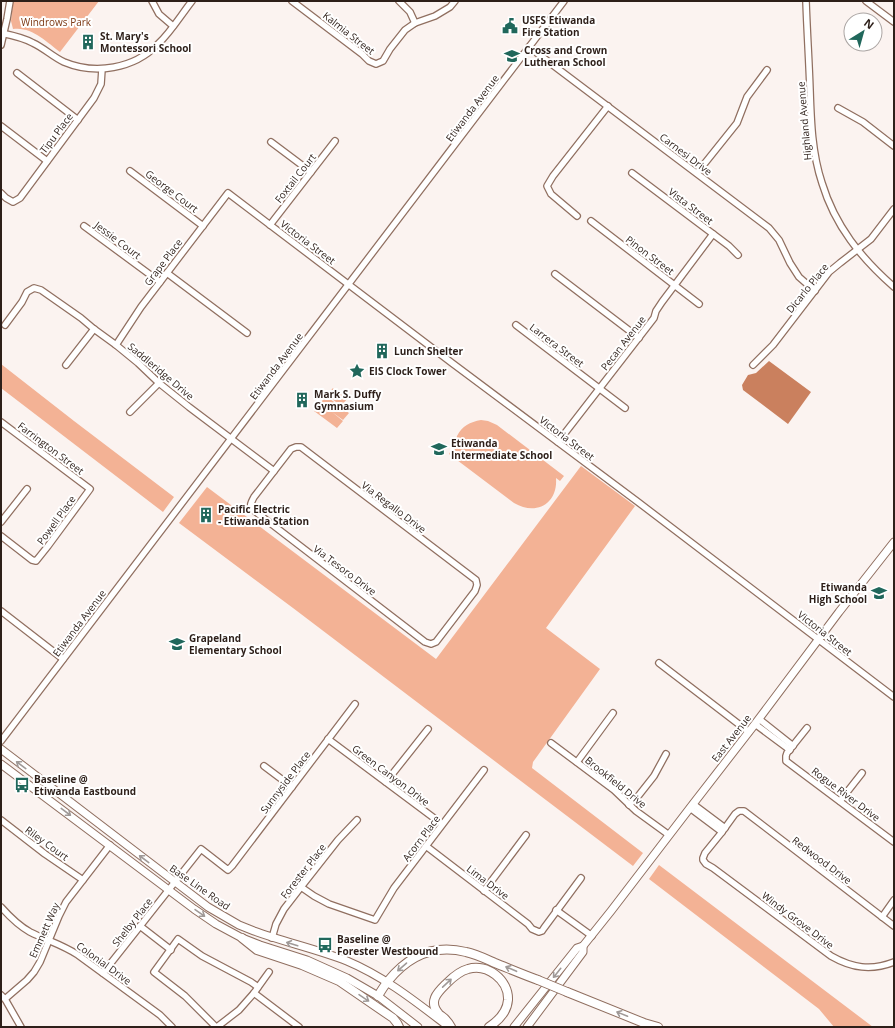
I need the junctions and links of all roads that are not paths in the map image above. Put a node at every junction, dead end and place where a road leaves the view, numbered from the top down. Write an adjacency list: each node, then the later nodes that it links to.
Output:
1 (10, 1): 13 (street)
2 (152, 1): 12 (street)
3 (192, 1): 12 (street)
4 (292, 1): 11 (street, Kalmia Street)
5 (399, 1): 11 (street)
6 (455, 1): 11 (street)
7 (564, 1): 15 (street, Etiwanda Avenue)
8 (806, 1): 40 (street, Highland Avenue)
9 (866, 1): 10 (street)
10 (894, 22)
11 (415, 23)
12 (173, 26): 16 (street)
13 (2, 34): 14 (street); 16 (street)
14 (1, 45)
15 (529, 47): 19 (street, Carnesi Drive); 45 (street, Etiwanda Avenue)
16 (102, 69): 21 (street, Tipu Place)
17 (767, 70): 30 (street)
18 (17, 74): 21 (street)
19 (608, 106): 30 (street, Carnesi Drive); 34 (street)
20 (838, 108): 25 (street)
21 (78, 120): 26 (street, Tipu Place)
22 (1, 126): 26 (street)
23 (334, 141): 28 (street, Foxtail Court)
24 (271, 142): 28 (street)
25 (894, 146)
26 (47, 161): 32 (street, Tipu Place)
27 (130, 171): 38 (street, George Court)
28 (311, 172): 36 (street, Foxtail Court)
29 (632, 173): 39 (street, Vista Street)
30 (697, 174): 48 (street, Carnesi Drive)
31 (228, 193): 36 (street, Victoria Street); 38 (street, Grape Place)
32 (1, 194)
33 (894, 209): 40 (street, Dicarlo Place)
34 (577, 216)
35 (591, 221): 46 (street, Pinon Street)
36 (270, 225): 45 (street, Victoria Street)
37 (84, 226): 44 (street, Jessie Court)
38 (202, 226): 42 (street, Grape Place)
39 (712, 234): 41 (street, Vista Street); 46 (street, Pecan Avenue)
40 (857, 250): 47 (street, Highland Avenue); 48 (street, Dicarlo Place)
41 (738, 255)
42 (167, 273): 44 (street, Grape Place); 53 (street)
43 (555, 274): 54 (street)
44 (160, 282): 55 (street, Grape Place)
45 (348, 284): 63 (street, Etiwanda Avenue); 64 (street, Victoria Street)
46 (674, 285): 49 (street, Pinon Street); 54 (street, Pecan Avenue)
47 (894, 287)
48 (815, 291): 56 (street, Dicarlo Place)
49 (699, 304)
50 (5, 325): 52 (street, Saddleridge Drive)
51 (516, 325): 59 (street, Larrera Street)
52 (94, 330): 55 (street, Saddleridge Drive); 57 (street)
53 (247, 333)
54 (639, 338): 59 (street, Pecan Avenue)
55 (116, 345): 58 (street, Saddleridge Drive)
56 (753, 364)
57 (66, 365)
58 (159, 383): 61 (street); 63 (street, Saddleridge Drive)
59 (599, 388): 60 (street, Larrera Street); 64 (street, Pecan Avenue)
60 (625, 408)
61 (130, 412)
62 (2, 426): 67 (street, Farrington Street)
63 (231, 439): 65 (street, Saddleridge Drive); 74 (street, Etiwanda Avenue)
64 (558, 442): 72 (street, Victoria Street)
65 (274, 472): 73 (street, Via Tesoro Drive); 73 (street, Via Regallo Drive)
66 (27, 489): 68 (street)
67 (90, 489): 69 (street, Powell Place)
68 (1, 522)
69 (1, 536)
70 (894, 542): 72 (main road, East Avenue)
71 (1, 611): 74 (street)
72 (818, 639): 76 (street, Victoria Street); 79 (main road, East Avenue)
73 (431, 644)
74 (63, 659): 84 (street, Etiwanda Avenue)
75 (659, 663): 82 (street)
76 (894, 697)
77 (355, 704): 83 (street, Sunnyside Place)
78 (613, 713): 89 (street)
79 (757, 722): 82 (main road, East Avenue); 86 (street)
80 (808, 728): 86 (street)
81 (428, 729): 94 (street)
82 (749, 732): 98 (main road, East Avenue)
83 (328, 739): 94 (street, Green Canyon Drive); 95 (street, Sunnyside Place)
84 (1, 741)
85 (551, 743): 89 (street, Brookfield Drive)
86 (792, 748): 96 (street, Rogue River Drive)
87 (1, 749): 110 (main road, Base Line Road, one-way to 87)
88 (666, 754): 97 (street)
89 (576, 762): 97 (street, Brookfield Drive)
90 (1, 764): 106 (main road, Base Line Road, one-way to 106)
91 (264, 766): 95 (street)
92 (484, 770): 101 (street, Acorn Place)
93 (862, 773): 96 (street)
94 (386, 782): 101 (street, Green Canyon Drive)
95 (292, 787): 110 (street, Sunnyside Place)
96 (840, 801): 105 (street, Rogue River Drive)
97 (629, 805): 104 (street, Brookfield Drive)
98 (691, 806): 102 (street); 104 (main road, East Avenue)
99 (1, 820): 109 (street, Riley Court)
100 (357, 820): 111 (street, Forester Place)
101 (442, 824): 107 (street, Acorn Place)
102 (724, 830): 117 (street, Redwood Drive); 126 (street, Windy Grove Drive)
103 (526, 834): 113 (street)
104 (669, 836): 120 (main road, East Avenue)
105 (894, 842)
106 (110, 845): 109 (street, Emmett Way); 112 (main road, Base Line Road)
107 (426, 846): 111 (street, Acorn Place); 113 (street, Lima Drive)
108 (581, 878): 116 (street)
109 (83, 880): 123 (street, Emmett Way)
110 (175, 882): 112 (street, Shelby Place); 122 (main road, Base Line Road)
111 (301, 887): 122 (street, Forester Place)
112 (169, 890): 118 (street, Shelby Place); 121 (main road, Base Line Road, one-way to 121)
113 (484, 890): 116 (street, Lima Drive)
114 (894, 900): 117 (street)
115 (1, 907): 123 (street, Colonial Drive)
116 (556, 910): 120 (street)
117 (882, 916): 119 (street, Redwood Drive)
118 (140, 926): 125 (street); 128 (street, Shelby Place)
119 (894, 926)
120 (592, 936): 124 (main road, East Avenue)
121 (242, 938): 132 (main road, Base Line Road); 138 (highway, one-way to 138)
122 (272, 938): 129 (main road, Base Line Road, one-way to 122)
123 (49, 940): 128 (street, Colonial Drive); 133 (street, Emmett Way)
124 (583, 946): 142 (main road, East Avenue, one-way to 142); 143 (main road, East Avenue)
125 (171, 950): 130 (street); 136 (street)
126 (894, 962)
127 (270, 972): 130 (street)
128 (103, 973): 135 (street, Colonial Drive)
129 (387, 982): 132 (highway); 140 (main road, Base Line Road); 144 (highway, one-way to 129, bridge)
130 (258, 987): 131 (street)
131 (254, 992): 136 (street); 137 (street)
132 (378, 996): 139 (main road, Base Line Road)
133 (3, 997): 134 (street)
134 (20, 1027)
135 (172, 1027)
136 (217, 1027)
137 (299, 1027)
138 (399, 1027)
139 (418, 1027)
140 (450, 1027): 141 (highway, one-way to 141)
141 (489, 1027)
142 (514, 1027)
143 (527, 1027)
144 (658, 1027)

